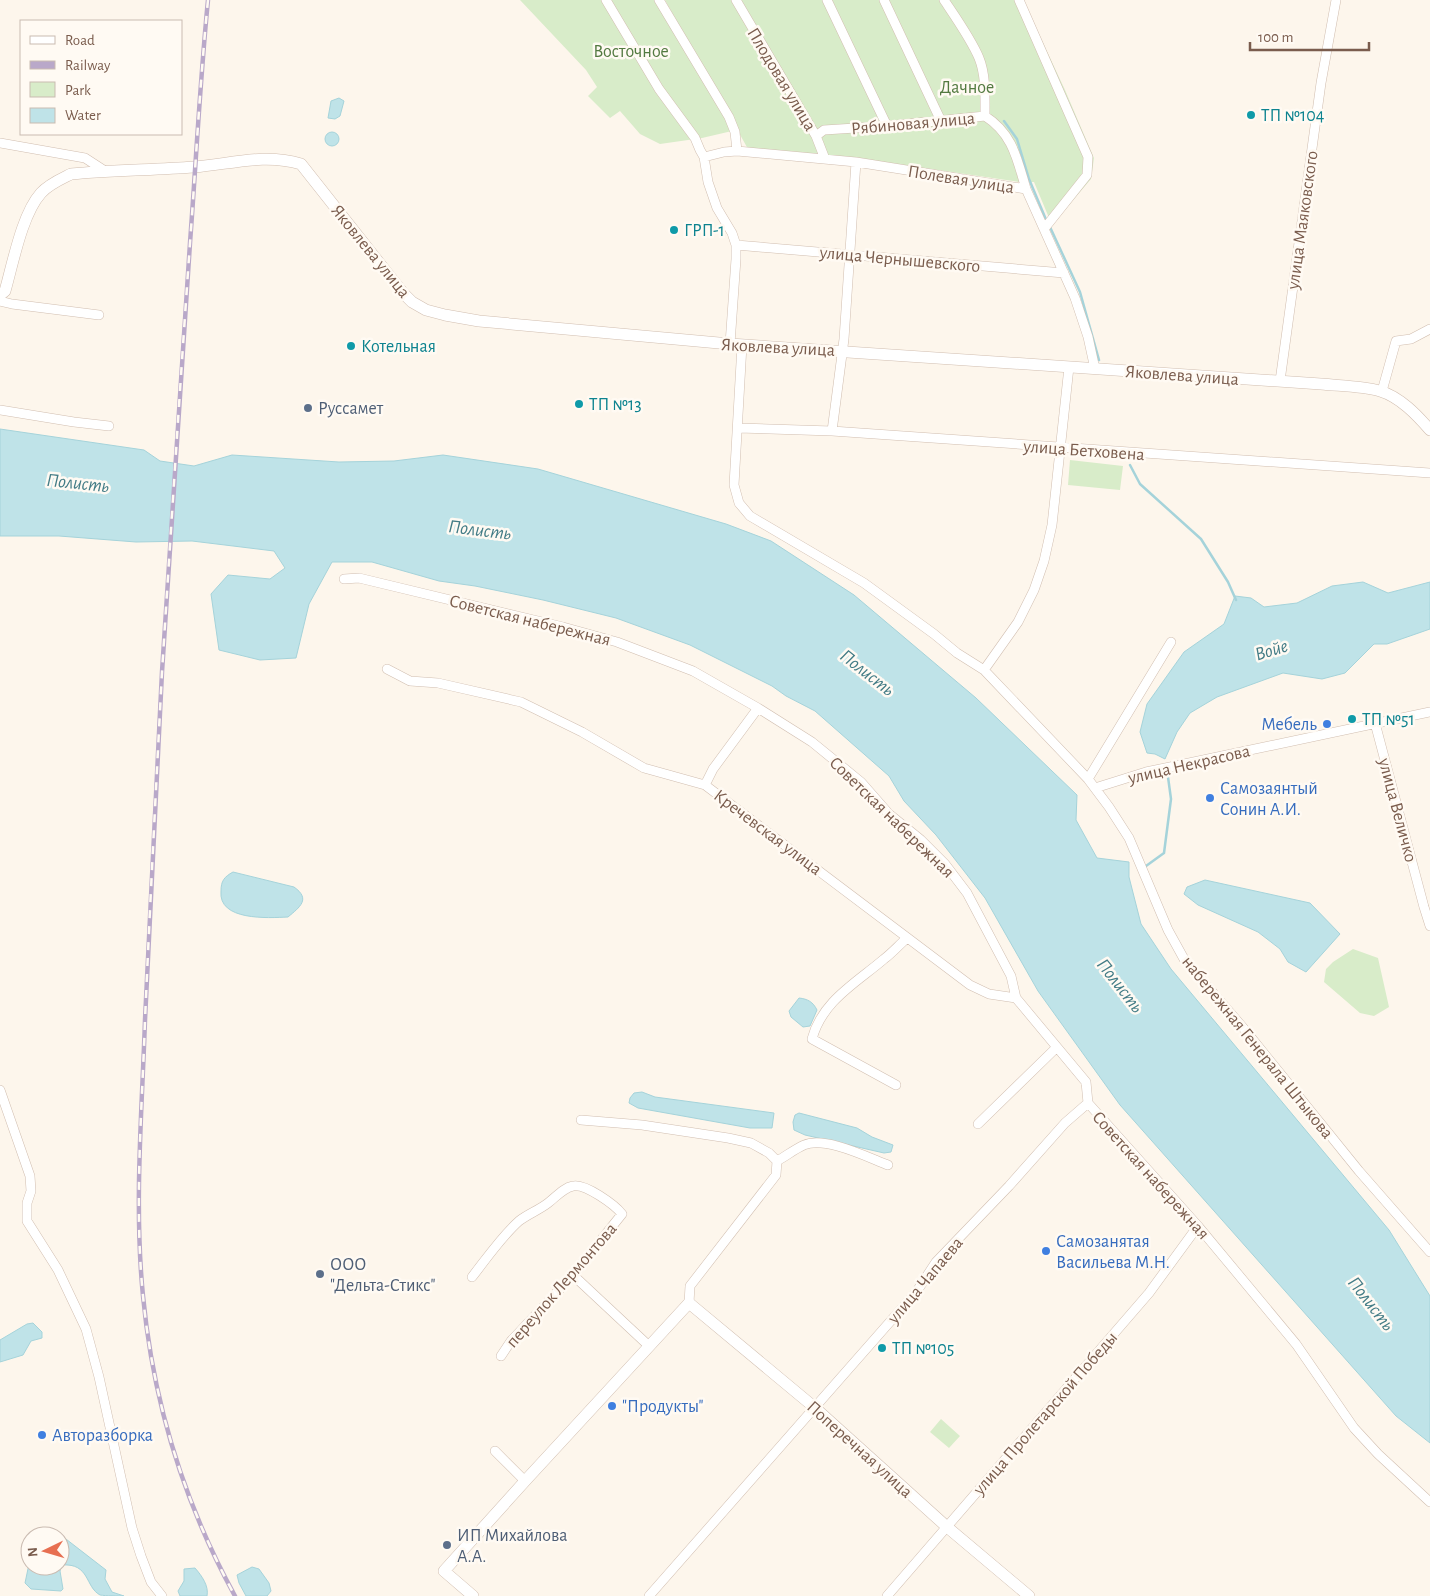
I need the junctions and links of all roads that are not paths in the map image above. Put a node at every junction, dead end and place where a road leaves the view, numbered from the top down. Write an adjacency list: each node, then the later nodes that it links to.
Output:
1 (606, 0): 15 (street)
2 (659, 0): 14 (street)
3 (736, 0): 12 (street, Плодовая улица)
4 (827, 0): 11 (street)
5 (884, 0): 10 (street)
6 (944, 0): 9 (street)
7 (1019, 0): 20 (street)
8 (1336, 0): 33 (street, улица Маяковского)
9 (985, 116): 10 (street, Рябиновая улица); 19 (street, Рябиновая улица)
10 (941, 121): 11 (street, Рябиновая улица)
11 (887, 126): 12 (street, Рябиновая улица)
12 (816, 136): 16 (street, Плодовая улица)
13 (0, 143): 18 (street)
14 (737, 151): 15 (street, Полевая улица); 16 (street, Полевая улица)
15 (704, 158): 21 (street)
16 (825, 159): 17 (street, Полевая улица)
17 (856, 162): 19 (street, Полевая улица); 22 (street)
18 (105, 171): 24 (street, Яковлева улица); 28 (street, Яковлева улица)
19 (1026, 189): 20 (street, Полевая улица)
20 (1044, 229): 23 (street, Полевая улица)
21 (736, 245): 22 (street, улица Чернышевского); 28 (street)
22 (849, 255): 23 (street, улица Чернышевского); 30 (street)
23 (1064, 272): 32 (street, Полевая улица)
24 (0, 295)
25 (0, 301): 26 (street)
26 (98, 315)
27 (1430, 329): 34 (street)
28 (730, 344): 29 (street, Яковлева улица)
29 (742, 345): 30 (street, Яковлева улица); 37 (street, набережная Генерала Штыкова)
30 (842, 351): 31 (street, Яковлева улица); 39 (street)
31 (1069, 367): 32 (street, Яковлева улица); 40 (street)
32 (1095, 369): 33 (street, Яковлева улица)
33 (1280, 382): 34 (street, Яковлева улица)
34 (1382, 392): 38 (street, Яковлева улица)
35 (0, 410): 36 (street)
36 (109, 426)
37 (738, 428): 39 (street, улица Бетховена); 45 (street, набережная Генерала Штыкова)
38 (1430, 430)
39 (832, 432): 40 (street, улица Бетховена)
40 (1062, 448): 41 (street, улица Бетховена); 45 (street)
41 (1430, 473)
42 (344, 579): 46 (street, Советская набережная)
43 (1171, 642): 49 (street)
44 (387, 669): 50 (street, Кречевская улица)
45 (984, 670): 49 (street, набережная Генерала Штыкова)
46 (758, 708): 50 (street); 54 (street, Советская набережная)
47 (1430, 712): 48 (street, улица Некрасова)
48 (1375, 723): 51 (street, улица Некрасова); 52 (street, улица Величко)
49 (1088, 779): 51 (street, набережная Генерала Штыкова)
50 (705, 785): 53 (street, Кречевская улица)
51 (1095, 788): 64 (street, набережная Генерала Штыкова)
52 (1430, 926)
53 (906, 938): 54 (street, Кречевская улица); 56 (street)
54 (1016, 998): 55 (street, Советская набережная)
55 (1056, 1048): 58 (street, Советская набережная); 60 (street)
56 (896, 1085)
57 (0, 1090): 75 (street)
58 (1088, 1103): 63 (street, Советская набережная); 70 (street, улица Чапаева)
59 (581, 1120): 61 (street)
60 (978, 1124)
61 (777, 1161): 62 (street); 67 (street)
62 (888, 1165)
63 (1198, 1226): 73 (street, Советская набережная); 74 (street, улица Пролетарской Победы)
64 (1430, 1252)
65 (573, 1275): 66 (street, переулок Лермонтова); 68 (street); 69 (street, переулок Лермонтова)
66 (472, 1276)
67 (689, 1302): 68 (street); 70 (street, Поперечная улица)
68 (649, 1346): 72 (street)
69 (501, 1356)
70 (814, 1408): 74 (street, Поперечная улица); 77 (street, улица Чапаева)
71 (495, 1451): 72 (street)
72 (525, 1481): 76 (street)
73 (1430, 1502)
74 (947, 1527): 78 (street, улица Пролетарской Победы); 79 (street, Поперечная улица)
75 (162, 1596)
76 (473, 1596)
77 (649, 1596)
78 (887, 1596)
79 (1029, 1596)

